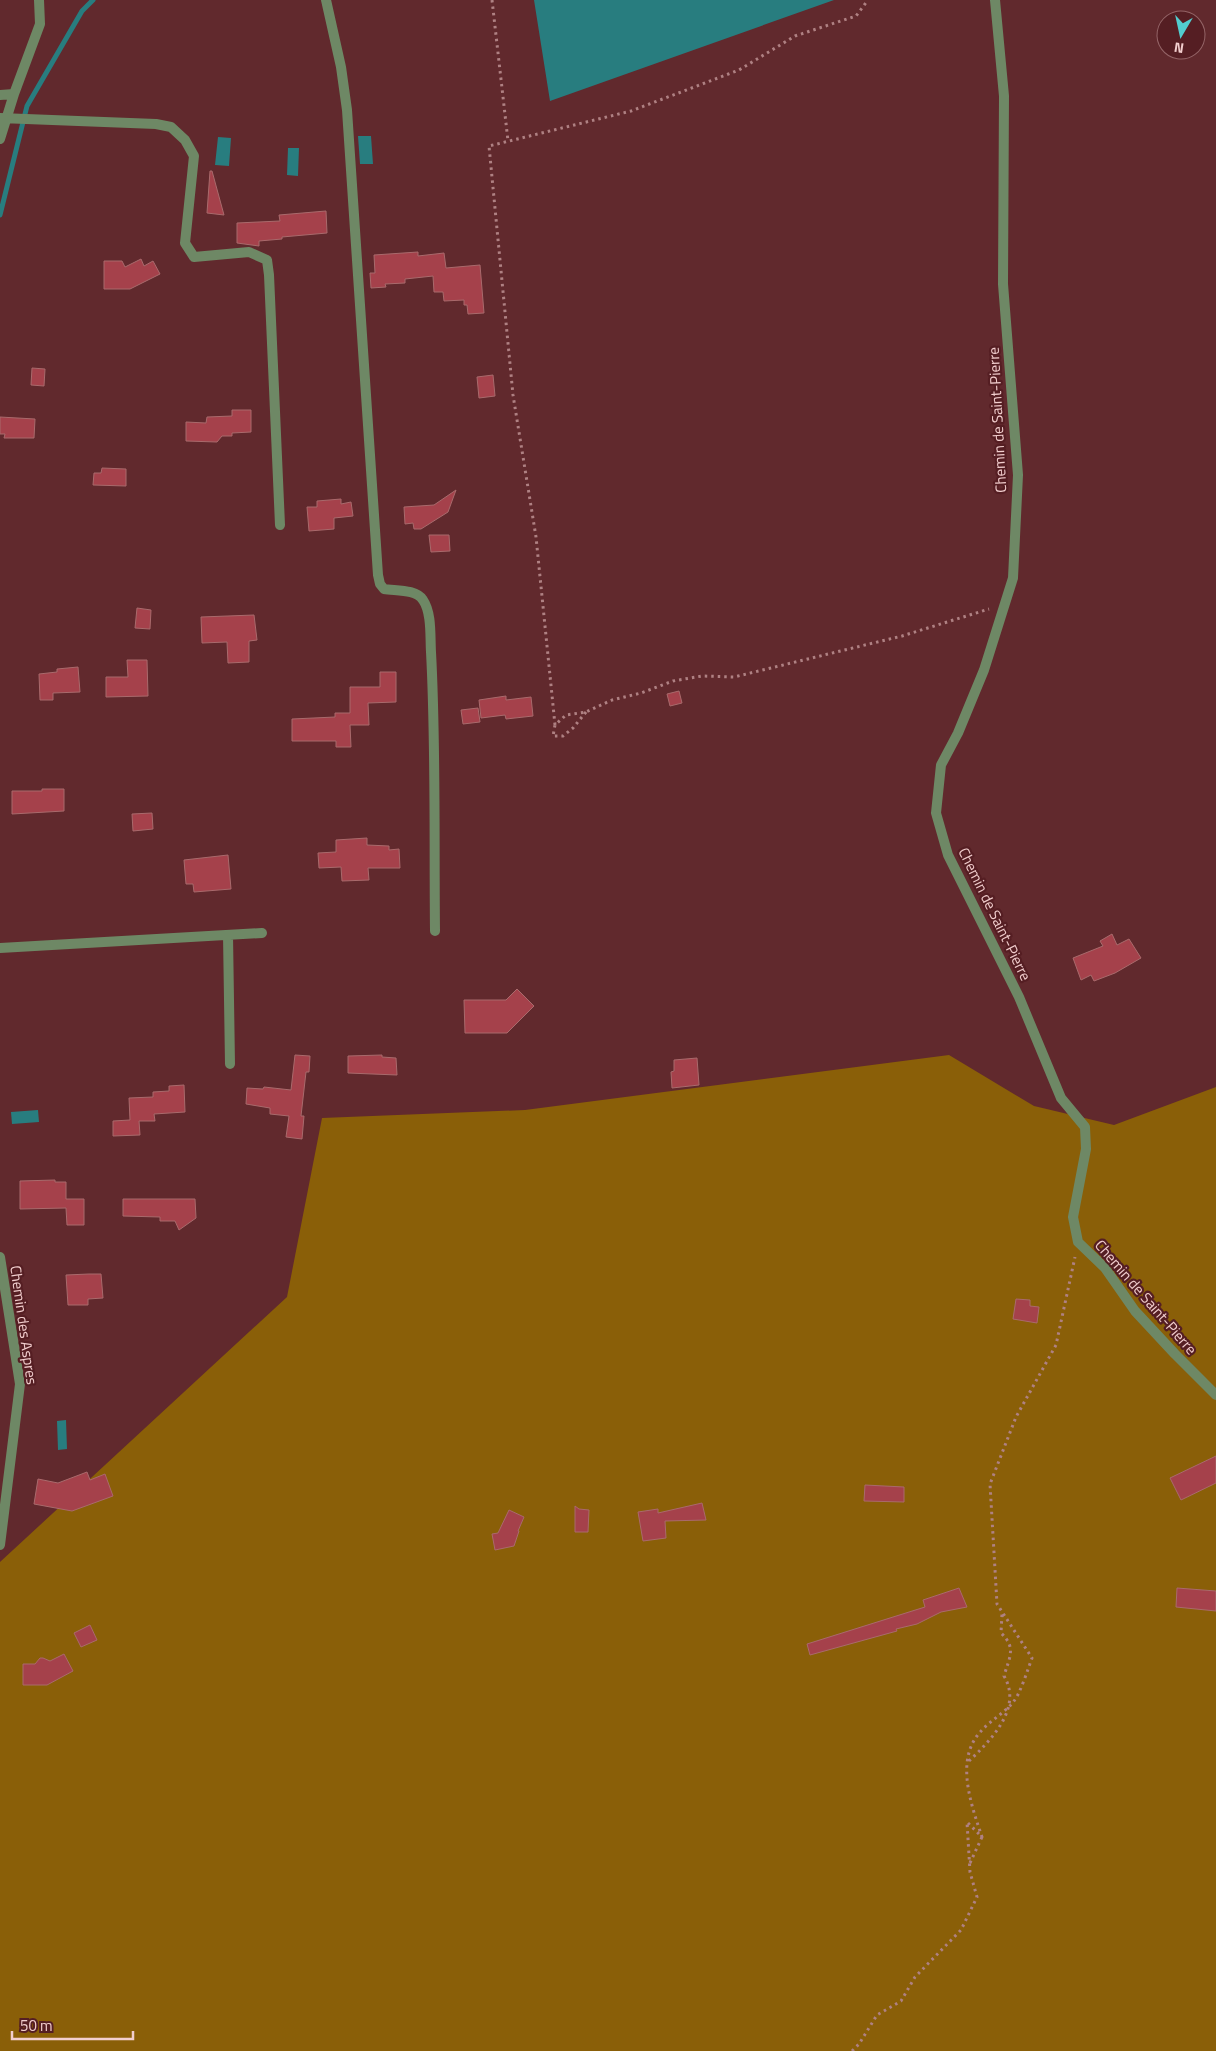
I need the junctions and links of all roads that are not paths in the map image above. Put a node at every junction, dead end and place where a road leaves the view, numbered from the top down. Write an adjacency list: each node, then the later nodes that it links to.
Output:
1 (39, 0): 4 (street)
2 (326, 0): 9 (street)
3 (995, 0): 15 (street, Chemin de Saint-Pierre)
4 (14, 94): 5 (street); 6 (street)
5 (0, 95)
6 (4, 118): 7 (street); 8 (street)
7 (0, 139)
8 (280, 525)
9 (435, 931)
10 (262, 932): 11 (street)
11 (228, 935): 12 (street); 13 (street)
12 (0, 948)
13 (230, 1064)
14 (0, 1257): 16 (street, Chemin des Aspres)
15 (1216, 1395)
16 (0, 1546)

